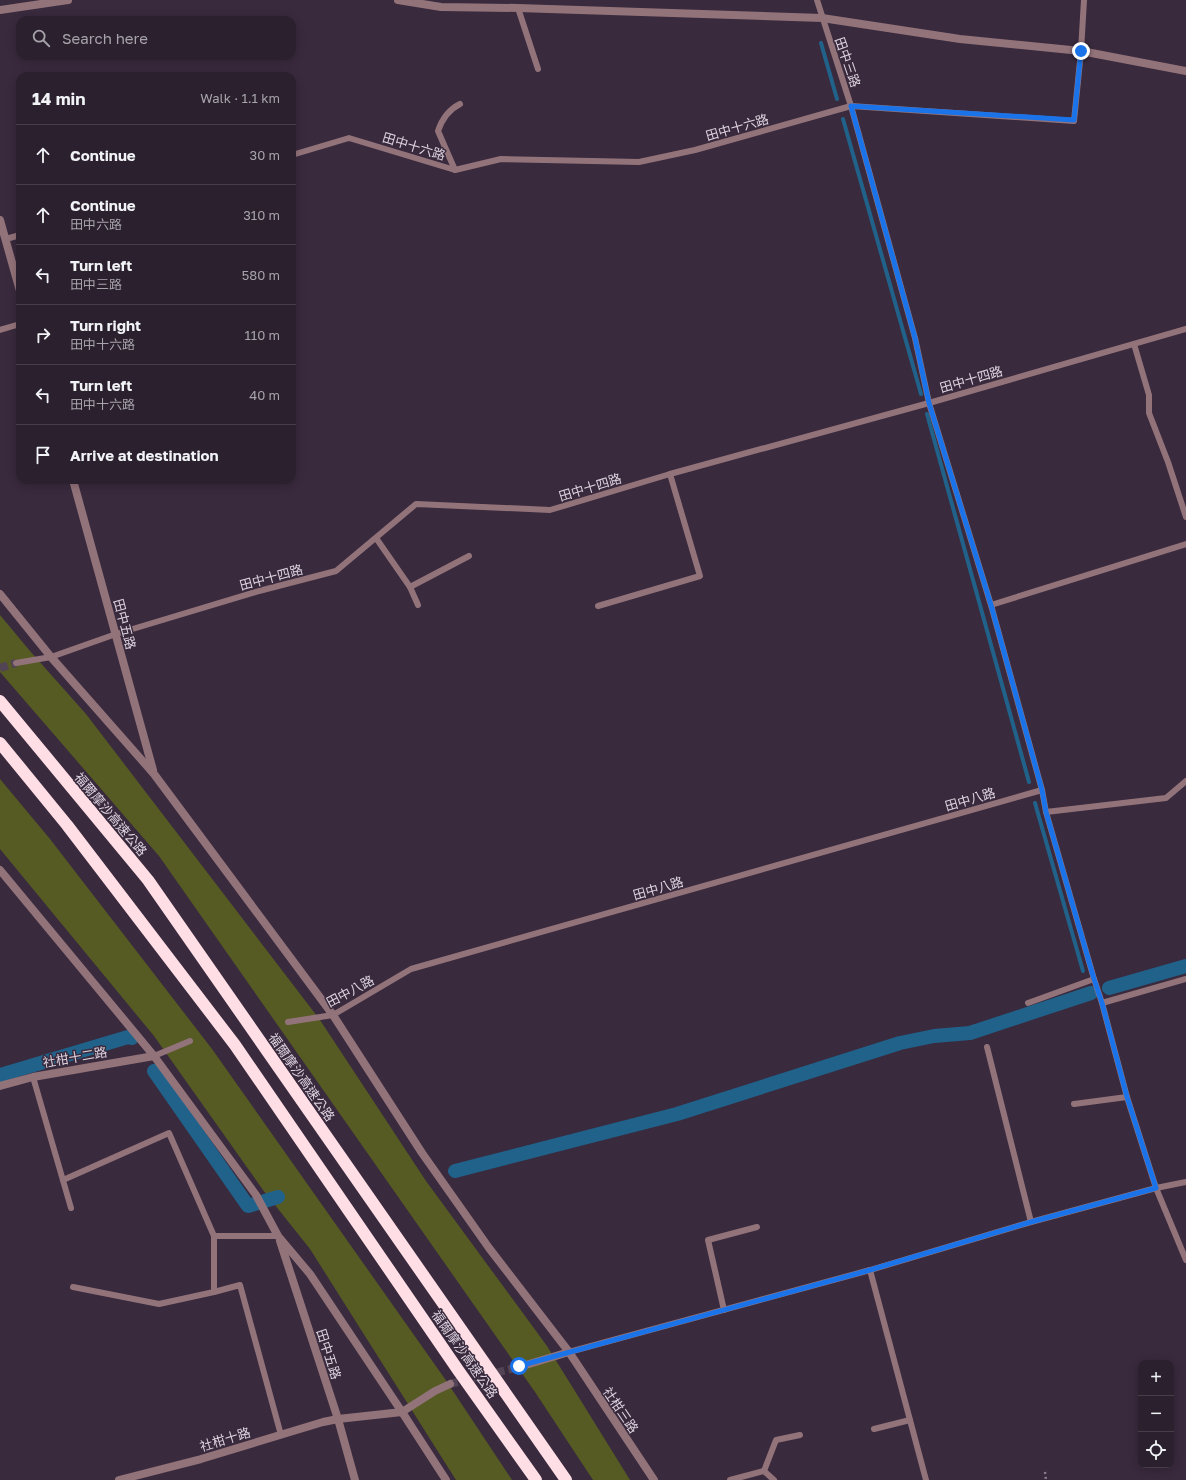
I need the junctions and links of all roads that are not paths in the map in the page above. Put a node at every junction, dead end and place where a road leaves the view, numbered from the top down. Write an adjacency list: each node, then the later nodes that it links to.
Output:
1 (68, 0): 6 (street)
2 (398, 0): 5 (street)
3 (817, 0): 7 (lane, 田中三路)
4 (1084, 0): 8 (lane, 田中十六路)
5 (518, 8): 7 (street); 9 (lane)
6 (0, 10)
7 (822, 18): 8 (street); 12 (lane, 田中三路)
8 (1081, 51): 10 (street); 12 (lane, 田中十六路)
9 (538, 68)
10 (1186, 71)
11 (460, 104): 14 (lane)
12 (851, 106): 14 (lane, 田中十六路); 23 (lane, 田中三路)
13 (296, 154): 14 (lane, 田中十六路)
14 (455, 170)
15 (0, 220): 17 (street)
16 (16, 236): 17 (lane)
17 (6, 239): 18 (street)
18 (16, 277)
19 (16, 325): 21 (lane)
20 (1186, 329): 22 (lane, 田中十四路)
21 (0, 330)
22 (1134, 344): 23 (lane, 田中十四路); 26 (lane)
23 (929, 403): 24 (lane, 田中十四路); 33 (lane, 田中三路)
24 (670, 474): 27 (lane, 田中十四路); 34 (lane)
25 (74, 484): 35 (street, 田中五路)
26 (1186, 517)
27 (376, 538): 30 (lane); 35 (lane, 田中十四路)
28 (1186, 544): 33 (lane)
29 (469, 556): 30 (lane)
30 (410, 587): 32 (lane)
31 (0, 594): 36 (street, 社柑三路)
32 (418, 605)
33 (991, 605): 42 (lane, 田中三路)
34 (598, 606)
35 (116, 634): 36 (lane, 田中十四路); 40 (street, 田中五路)
36 (51, 656): 37 (lane, 田中十四路); 40 (street, 社柑三路)
37 (16, 663)
38 (0, 702): 85 (highway, 福爾摩沙高速公路)
39 (0, 742): 84 (highway, 福爾摩沙高速公路)
40 (154, 774): 49 (street, 社柑三路)
41 (1186, 781): 43 (lane)
42 (1042, 790): 43 (lane, 田中三路); 49 (lane, 田中八路)
43 (1046, 812): 45 (lane, 田中三路)
44 (0, 870): 53 (street)
45 (1094, 979): 47 (lane); 48 (lane, 田中三路)
46 (1186, 979): 48 (lane)
47 (1028, 1003)
48 (1102, 1003): 56 (lane, 田中三路)
49 (333, 1015): 50 (lane, 田中八路); 71 (street, 社柑三路)
50 (288, 1022)
51 (190, 1041): 53 (lane)
52 (987, 1047): 62 (lane)
53 (154, 1056): 54 (street, 社柑十二路); 65 (street)
54 (33, 1077): 55 (street, 社柑十二路); 58 (lane)
55 (0, 1086)
56 (1127, 1097): 57 (lane); 60 (lane, 田中三路)
57 (1074, 1104)
58 (63, 1180): 61 (lane); 64 (lane)
59 (1186, 1182): 60 (lane)
60 (1156, 1188): 62 (lane); 66 (lane, 田中三路)
61 (71, 1208)
62 (1031, 1222): 67 (lane)
63 (757, 1228): 70 (lane)
64 (214, 1236): 65 (lane); 69 (lane)
65 (278, 1236): 74 (street); 75 (street, 田中五路)
66 (1186, 1260)
67 (870, 1270): 70 (lane); 76 (lane)
68 (73, 1288): 69 (lane)
69 (214, 1292): 78 (lane)
70 (724, 1310): 71 (lane)
71 (569, 1352): 72 (street); 86 (street, 社柑三路)
72 (519, 1366)
73 (450, 1384): 74 (street)
74 (402, 1412): 75 (street, 社柑十路); 83 (street)
75 (338, 1419): 78 (street, 社柑十路); 82 (street, 田中五路)
76 (910, 1420): 77 (lane); 89 (lane)
77 (874, 1429)
78 (281, 1435): 81 (street, 社柑十路)
79 (800, 1436): 80 (lane)
80 (764, 1471): 87 (lane); 88 (lane)
81 (119, 1480)
82 (356, 1480)
83 (446, 1480)
84 (536, 1480)
85 (566, 1480)
86 (654, 1480)
87 (730, 1480)
88 (774, 1480)
89 (926, 1480)

